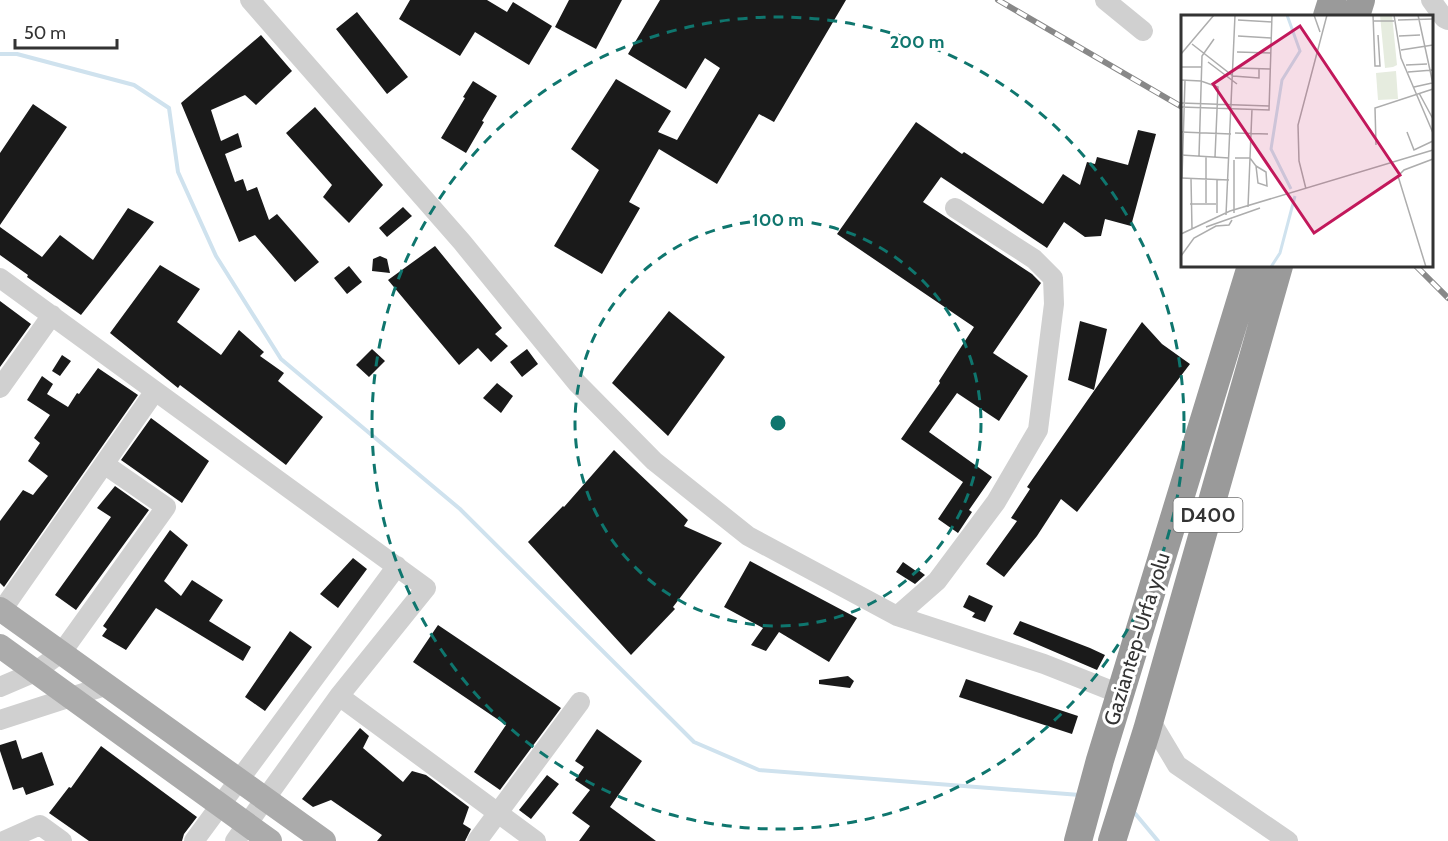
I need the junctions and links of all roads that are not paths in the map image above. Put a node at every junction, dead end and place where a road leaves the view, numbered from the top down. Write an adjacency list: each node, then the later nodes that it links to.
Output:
1 (250, 0): 20 (street)
2 (1105, 0): 9 (street)
3 (1332, 0): 6 (highway)
4 (1361, 0): 7 (highway)
5 (1431, 0): 8 (street)
6 (1327, 15)
7 (1356, 15)
8 (1448, 20)
9 (1143, 30)
10 (955, 208): 20 (street)
11 (1251, 267): 26 (highway, Gaziantep-Urfa yolu / D400)
12 (1279, 267): 31 (highway, Gaziantep-Urfa yolu / D400)
13 (0, 278): 14 (street)
14 (52, 315): 15 (street); 16 (street)
15 (0, 388)
16 (155, 391): 17 (street); 18 (street)
17 (104, 464): 19 (street); 22 (street)
18 (397, 566): 27 (street); 32 (street)
19 (1, 609): 22 (main road)
20 (897, 616): 26 (street)
21 (0, 646): 23 (main road)
22 (62, 652): 23 (street); 24 (main road)
23 (35, 672): 25 (street); 28 (main road)
24 (108, 685): 28 (street); 32 (main road)
25 (0, 687)
26 (1120, 693): 37 (highway, Gaziantep-Urfa yolu / D400)
27 (339, 696): 33 (street); 35 (street)
28 (70, 698): 30 (street); 34 (main road)
29 (580, 702): 35 (street)
30 (0, 720)
31 (1150, 720): 38 (highway, Gaziantep-Urfa yolu / D400); 46 (street)
32 (238, 779): 33 (main road); 34 (street)
33 (265, 799): 36 (street); 43 (main road)
34 (219, 805): 36 (main road); 41 (street)
35 (498, 813): 44 (street); 45 (street)
36 (241, 833): 42 (main road)
37 (1080, 833)
38 (1113, 838)
39 (4, 841): 40 (street)
40 (62, 841)
41 (194, 841)
42 (270, 841)
43 (324, 841)
44 (477, 841)
45 (536, 841)
46 (1288, 841)

